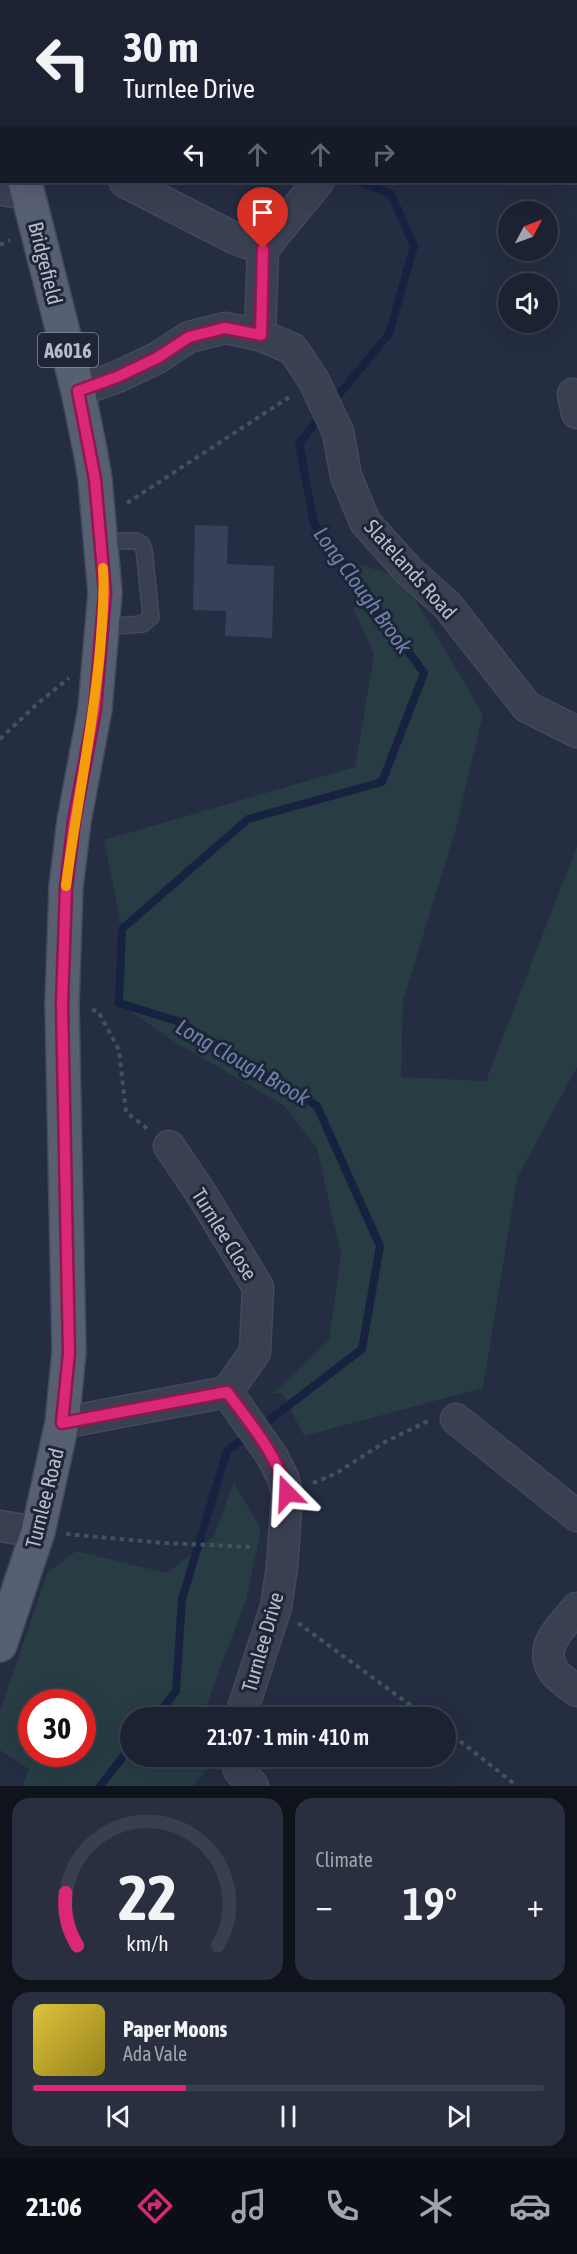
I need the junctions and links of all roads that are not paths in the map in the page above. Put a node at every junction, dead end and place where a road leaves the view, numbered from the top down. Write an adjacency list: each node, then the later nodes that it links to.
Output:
1 (127, 183): 4 (street)
2 (317, 183): 4 (street)
3 (18, 187): 6 (main road, Bridgefield / A6016)
4 (263, 249): 5 (street)
5 (261, 335): 6 (street); 9 (street, Slatelands Road)
6 (78, 391): 7 (main road, Bridgefield / A6016)
7 (99, 532): 8 (main road, Turnlee Road / A6016); 8 (lane)
8 (101, 640): 13 (main road, Turnlee Road / A6016)
9 (577, 732)
10 (169, 1146): 11 (street, Turnlee Close)
11 (235, 1403): 13 (street); 20 (street, Turnlee Drive)
12 (456, 1419): 14 (street)
13 (62, 1423): 16 (main road, Turnlee Road / A6016)
14 (577, 1516)
15 (0, 1526): 16 (street)
16 (38, 1532): 18 (main road, Turnlee Road / A6016)
17 (577, 1608): 19 (street)
18 (0, 1645)
19 (577, 1691)
20 (244, 1707)
21 (238, 1767): 22 (street)
22 (253, 1786)

